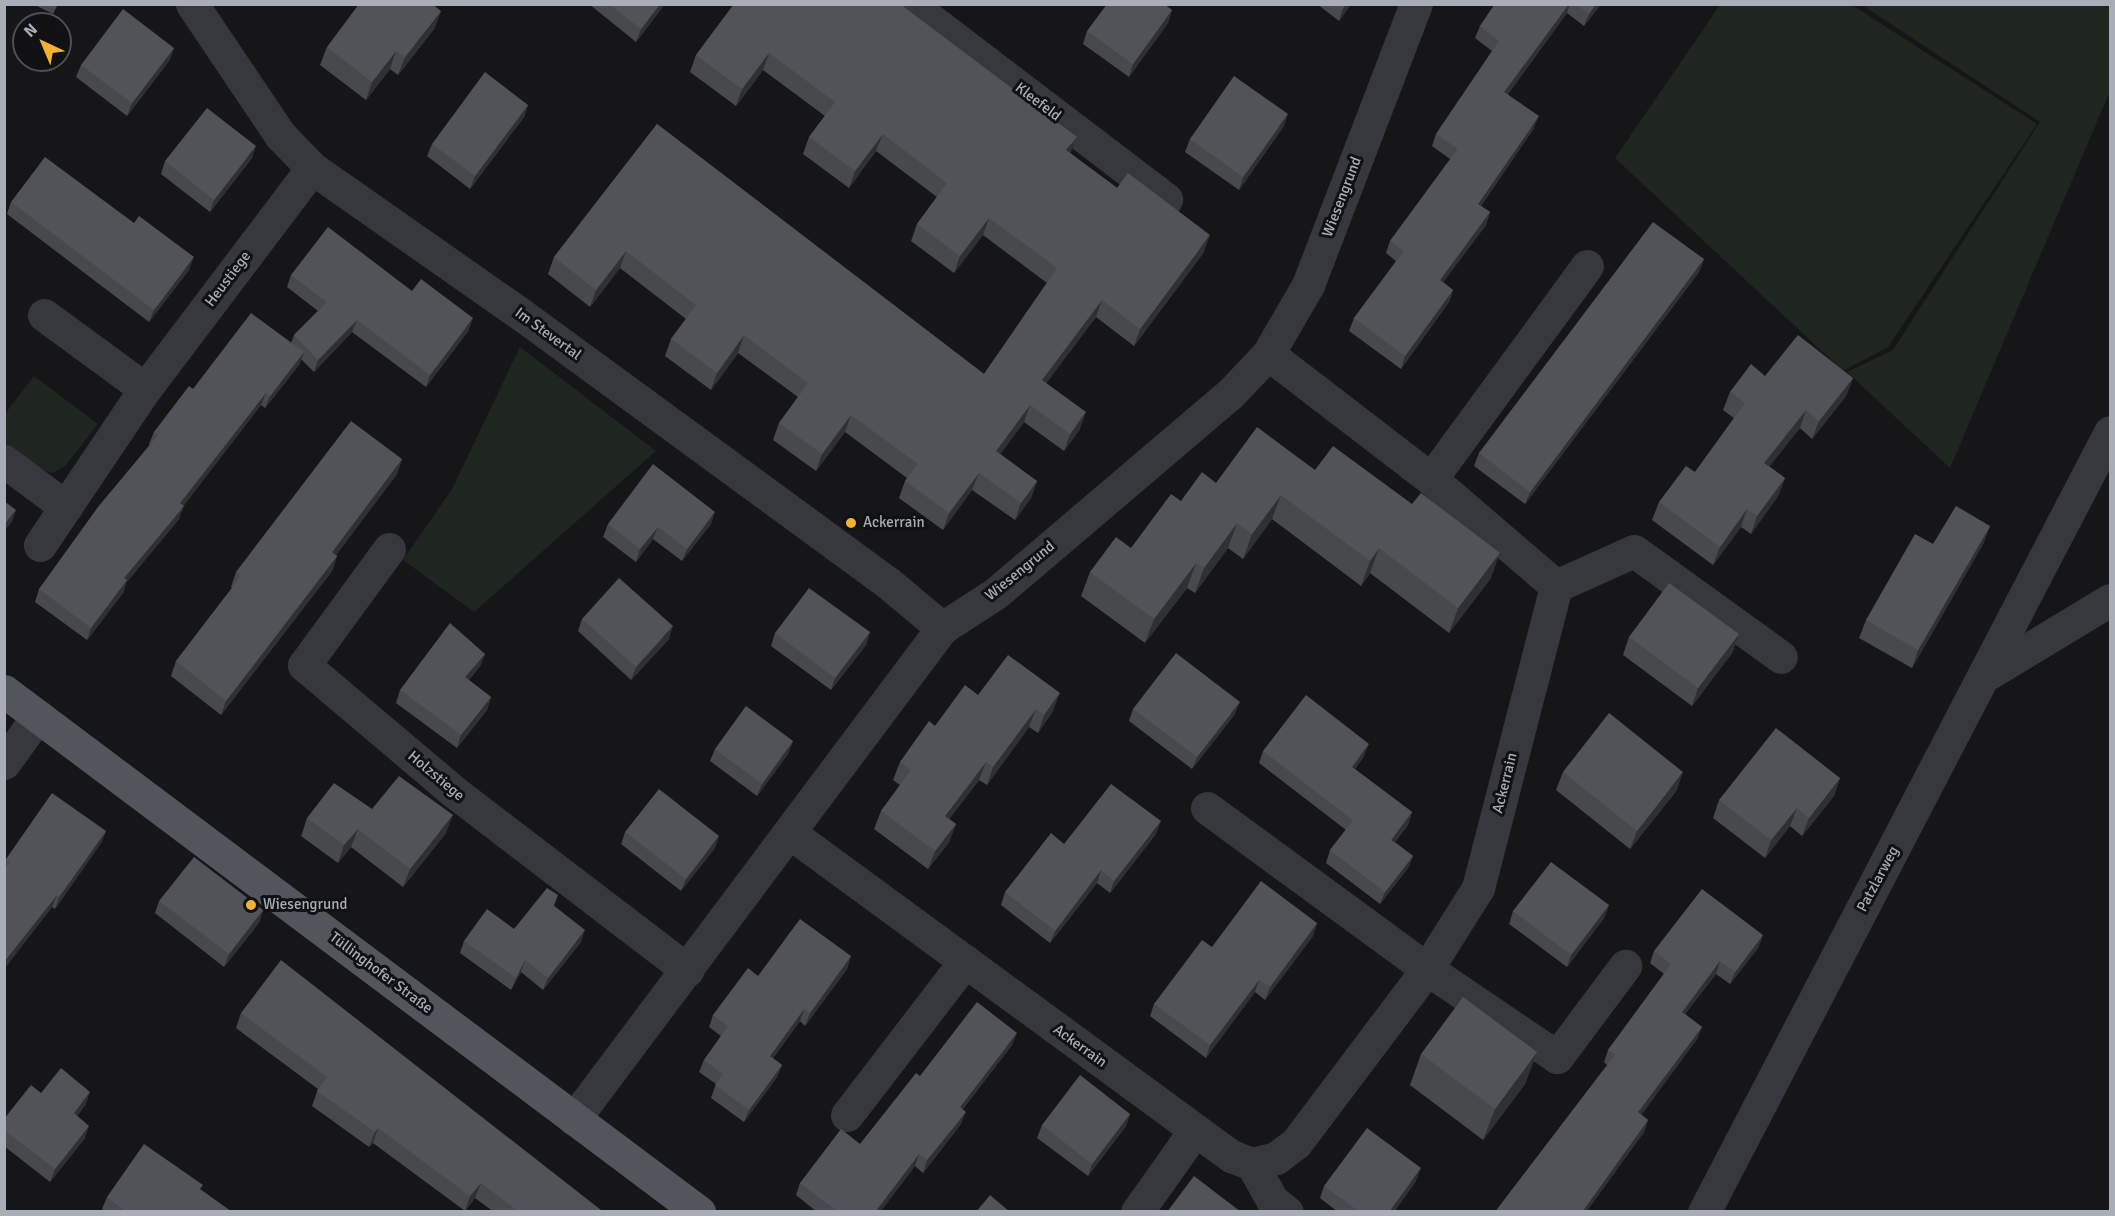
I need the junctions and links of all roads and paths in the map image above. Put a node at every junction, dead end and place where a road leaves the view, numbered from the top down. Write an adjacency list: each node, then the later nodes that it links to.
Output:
1 (192, 4): 4 (street, Im Stevertal)
2 (910, 4): 5 (street, Kleefeld)
3 (1416, 4): 8 (street, Wiesengrund)
4 (312, 168): 9 (street, Heustiege); 18 (street, Im Stevertal)
5 (1166, 199)
6 (1587, 266): 12 (street)
7 (44, 315): 9 (street)
8 (1268, 354): 12 (street); 18 (street, Wiesengrund)
9 (145, 389): 13 (street, Heustiege)
10 (2110, 432): 20 (street, Patzlarweg)
11 (4, 461): 13 (street)
12 (1431, 479): 16 (street)
13 (66, 507): 14 (street, Heustiege)
14 (40, 545)
15 (389, 549): 29 (street, Holzstiege)
16 (1556, 586): 19 (street); 28 (street, Ackerrain)
17 (2110, 600): 20 (street)
18 (942, 628): 25 (street, Wiesengrund)
19 (1781, 657)
20 (1988, 673): 37 (street, Patzlarweg)
21 (4, 691): 22 (main road, Tüllinghofer Straße)
22 (38, 717): 23 (street); 31 (main road, Tüllinghofer Straße)
23 (4, 763)
24 (1207, 808): 28 (street)
25 (790, 833): 26 (street, Ackerrain); 29 (street, Wiesengrund)
26 (965, 961): 30 (street); 32 (street, Ackerrain)
27 (1624, 966): 28 (street)
28 (1428, 969): 33 (street, Ackerrain)
29 (687, 970): 31 (street, Wiesengrund)
30 (847, 1115)
31 (574, 1119): 34 (main road, Tüllinghofer Straße)
32 (1195, 1130): 33 (street, Ackerrain); 35 (street)
33 (1252, 1164): 36 (street)
34 (699, 1212)
35 (1137, 1212)
36 (1287, 1212)
37 (1704, 1212)

